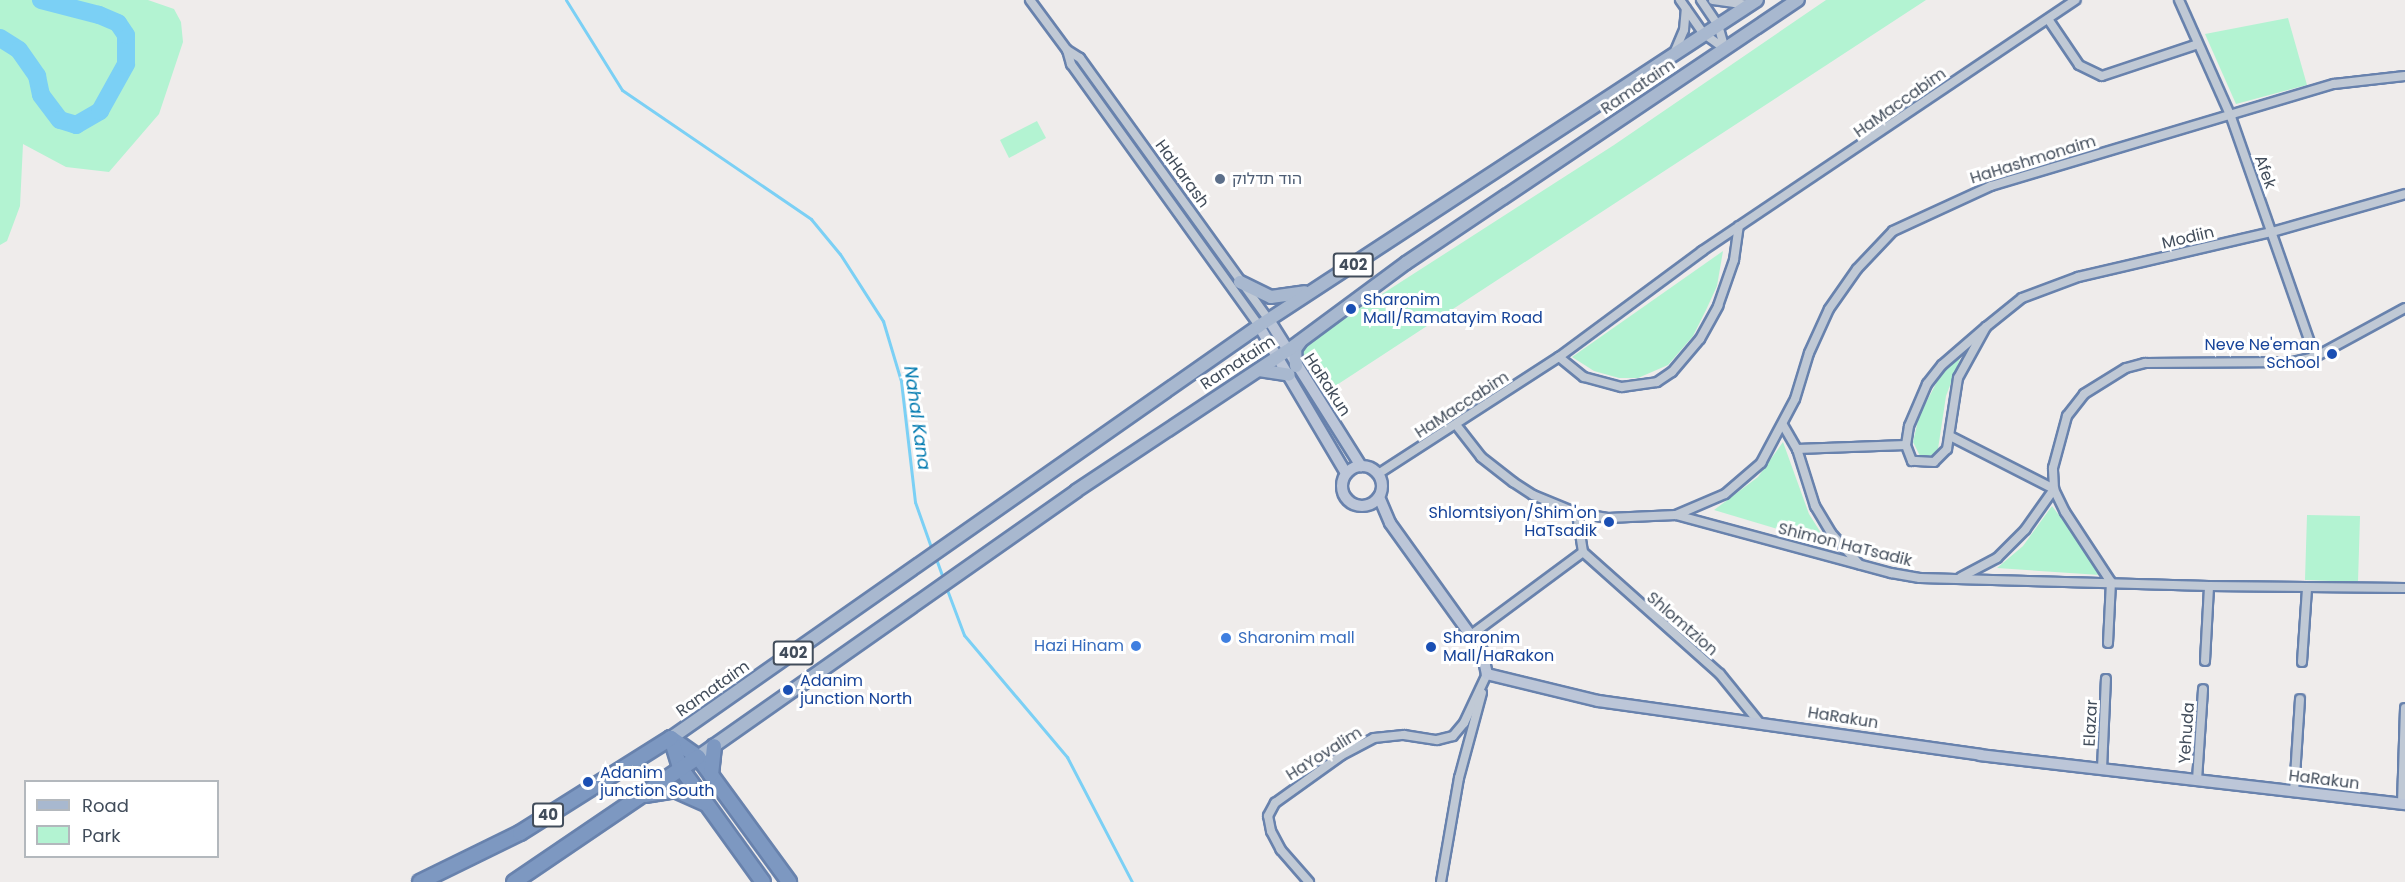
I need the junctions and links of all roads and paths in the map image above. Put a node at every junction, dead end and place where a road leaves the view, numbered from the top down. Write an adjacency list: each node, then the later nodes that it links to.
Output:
1 (1030, 0): 15 (street, HaHarash)
2 (1680, 0): 9 (street)
3 (1701, 0): 11 (street)
4 (1713, 0): 8 (street)
5 (1798, 0): 14 (main road, Ramataim / 402)
6 (2075, 0): 10 (street, HaMaccabim)
7 (2179, 0): 13 (street, Afek)
8 (1754, 2): 11 (main road, Ramataim / 402)
9 (1686, 9): 12 (street); 16 (street)
10 (2048, 19): 13 (street); 20 (street, HaMaccabim)
11 (1718, 25): 12 (main road, Ramataim / 402); 14 (street)
12 (1702, 33): 14 (street); 16 (main road, Ramataim / 402)
13 (2198, 44): 18 (street, Afek)
14 (1725, 49): 27 (main road, Ramataim / 402)
15 (1067, 50): 22 (street, HaHarash); 25 (street, HaHarash)
16 (1675, 51): 23 (main road, Ramataim / 402)
17 (2405, 76): 18 (street, HaHashmonaim)
18 (2231, 117): 21 (street, Afek); 33 (street, HaHashmonaim)
19 (2405, 194): 21 (street, Modiin)
20 (1739, 226): 29 (street, HaMaccabim); 29 (street)
21 (2272, 232): 26 (street, Modiin); 30 (street, Afek)
22 (1240, 282): 23 (main road); 25 (street, HaHarash)
23 (1318, 289): 25 (main road, Ramataim / 402)
24 (2405, 308): 30 (street)
25 (1264, 323): 28 (street, HaRakun); 64 (main road, Ramataim / 402)
26 (1986, 327): 35 (street, Modiin); 36 (street, Modiin)
27 (1301, 341): 28 (main road, Ramataim / 402); 32 (main road)
28 (1283, 354): 31 (main road, Ramataim / 402); 32 (street, HaRakun)
29 (1558, 357): 34 (street, HaMaccabim)
30 (2315, 357): 41 (street)
31 (1258, 370): 32 (main road); 65 (main road, Ramataim / 402)
32 (1292, 370): 38 (street, HaRakun); 39 (street, HaRakun)
33 (1783, 425): 37 (street); 45 (street, HaHashmonaim)
34 (1457, 426): 40 (street, HaMaccabim); 44 (street, Shimon HaTsadik)
35 (1950, 436): 36 (street, Modiin); 41 (street)
36 (1906, 445): 37 (street)
37 (1797, 450): 48 (street)
38 (1361, 466): 39 (street); 40 (street)
39 (1346, 473): 43 (street)
40 (1378, 474): 42 (street)
41 (2054, 489): 49 (street); 50 (street)
42 (1379, 498): 43 (street); 46 (street)
43 (1368, 506): 46 (street)
44 (1577, 513): 45 (street, Shimon HaTsadik); 47 (street)
45 (1676, 515): 48 (street, Shimon HaTsadik)
46 (1390, 524): 54 (street)
47 (1583, 552): 54 (street); 63 (street, Shlomtzion)
48 (1860, 565): 49 (street, Shimon HaTsadik)
49 (1959, 578): 50 (street, Shimon HaTsadik)
50 (2111, 582): 51 (street, Shimon HaTsadik); 55 (street)
51 (2209, 586): 52 (street, Shimon HaTsadik); 56 (street)
52 (2307, 588): 53 (street, Shimon HaTsadik); 57 (street)
53 (2405, 588)
54 (1472, 634): 58 (street)
55 (2108, 643)
56 (2205, 660)
57 (2302, 662)
58 (1487, 674): 63 (street, HaRakun); 79 (street, HaYovalim); 80 (street)
59 (2106, 679): 68 (street, Elazar)
60 (2203, 689): 70 (street, Yehuda)
61 (2300, 699): 71 (street)
62 (2405, 708): 73 (street)
63 (1758, 721): 68 (street, HaRakun)
64 (671, 738): 66 (highway); 67 (highway); 75 (highway, 40)
65 (714, 746): 66 (main road, Ramataim / 402); 69 (highway)
66 (698, 757): 67 (highway, 40); 69 (highway)
67 (680, 767): 72 (highway, 40); 74 (highway)
68 (2102, 769): 70 (street, HaRakun)
69 (711, 778): 78 (highway)
70 (2197, 780): 71 (street, HaRakun)
71 (2294, 792): 73 (street, HaRakun)
72 (638, 798): 74 (highway); 76 (highway, 40)
73 (2403, 804)
74 (714, 810): 77 (highway)
75 (420, 882)
76 (514, 882)
77 (763, 882)
78 (789, 882)
79 (1309, 882)
80 (1441, 882)

